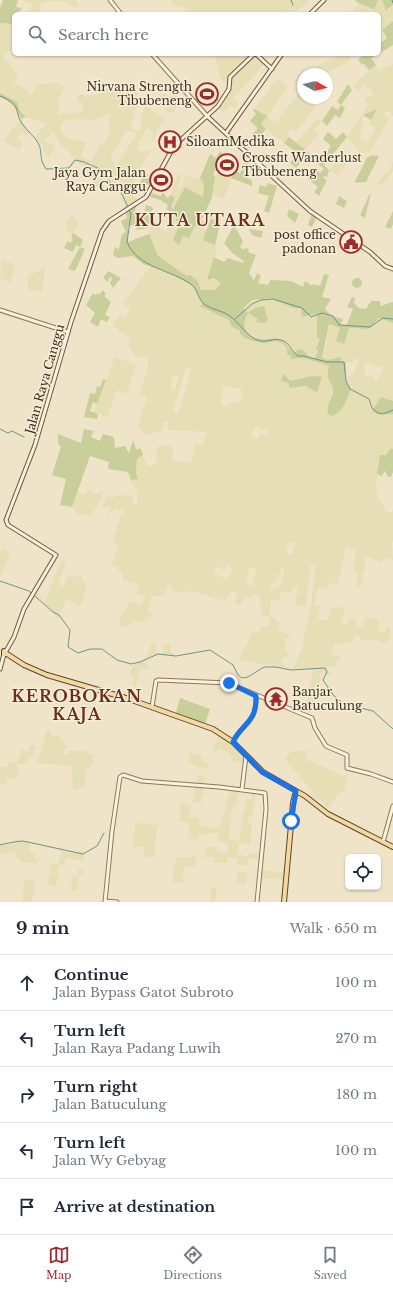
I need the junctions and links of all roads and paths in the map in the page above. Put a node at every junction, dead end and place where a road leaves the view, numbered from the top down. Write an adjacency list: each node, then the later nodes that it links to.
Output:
1 (110, 0): 3 (main road)
2 (324, 0): 4 (main road)
3 (119, 12)
4 (312, 12)
5 (154, 56): 10 (main road)
6 (252, 56): 10 (main road, Jalan Raya Canggu)
7 (258, 56): 9 (main road, Jalan Raya Canggu)
8 (281, 56): 9 (main road)
9 (272, 69): 11 (main road)
10 (208, 117): 11 (main road); 14 (main road, Jalan Raya Canggu)
11 (226, 133): 12 (main road)
12 (393, 269)
13 (0, 310): 14 (main road)
14 (68, 332): 16 (main road, Jalan Raya Canggu)
15 (0, 646): 16 (main road)
16 (6, 652): 17 (main road, Jalan Raya Canggu); 19 (main road)
17 (0, 669)
18 (258, 697): 19 (main road); 20 (main road); 22 (main road)
19 (152, 707): 20 (main road)
20 (233, 742): 21 (main road)
21 (246, 756): 23 (main road); 24 (main road)
22 (393, 782)
23 (242, 789): 28 (main road); 30 (main road)
24 (296, 791): 26 (main road); 31 (main road)
25 (393, 806): 26 (main road)
26 (383, 842): 27 (main road)
27 (393, 847)
28 (105, 901): 29 (main road)
29 (117, 902)
30 (257, 902)
31 (284, 902)

